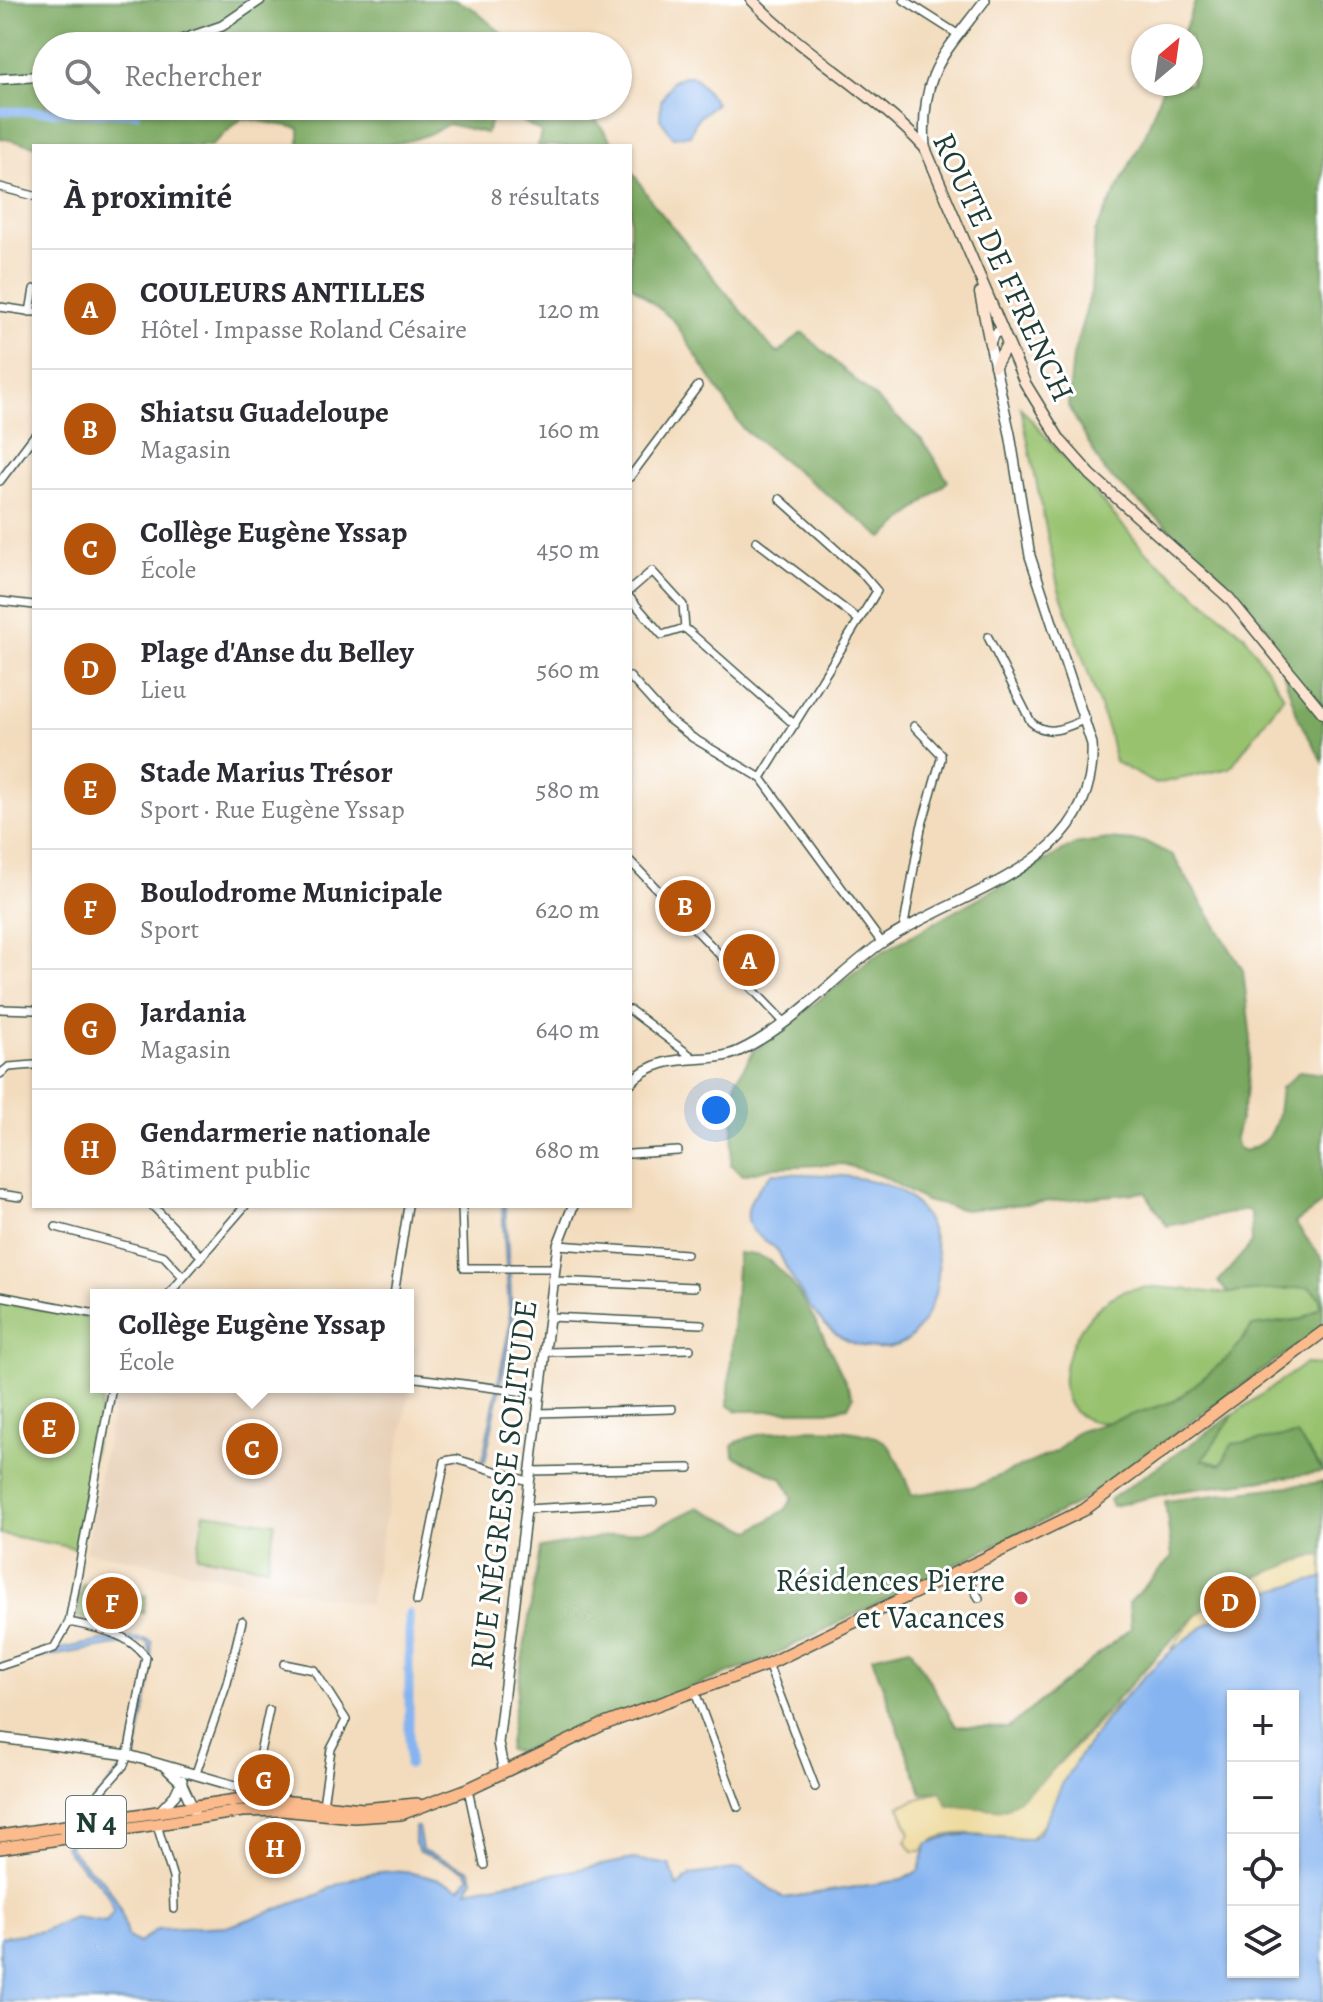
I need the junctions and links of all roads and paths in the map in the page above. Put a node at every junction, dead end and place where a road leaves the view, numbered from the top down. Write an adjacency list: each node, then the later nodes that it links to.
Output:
1 (260, 0): 5 (street)
2 (752, 0): 10 (main road, ROUTE DE FFRENCH)
3 (904, 0): 6 (street)
4 (985, 0): 6 (street)
5 (205, 32)
6 (959, 35): 9 (street)
7 (32, 77): 8 (street)
8 (0, 79)
9 (923, 116): 10 (street); 11 (street)
10 (915, 137): 11 (main road, ROUTE DE FFRENCH)
11 (925, 148): 14 (main road, ROUTE DE FFRENCH)
12 (0, 187): 13 (street)
13 (32, 195)
14 (975, 271): 17 (main road, ROUTE DE FFRENCH); 18 (main road)
15 (0, 307): 16 (street)
16 (32, 312)
17 (1001, 330): 18 (street); 19 (main road, ROUTE DE FFRENCH)
18 (990, 344): 20 (street)
19 (1007, 344): 20 (main road); 35 (main road, ROUTE DE FFRENCH)
20 (995, 366): 36 (street)
21 (698, 386): 23 (street)
22 (32, 439): 24 (street)
23 (632, 474)
24 (0, 481)
25 (780, 499): 31 (street)
26 (756, 541): 31 (street)
27 (632, 588): 32 (street)
28 (632, 600): 32 (street)
29 (0, 601): 30 (street)
30 (32, 605)
31 (859, 620): 37 (street)
32 (685, 628): 37 (street)
33 (988, 637): 36 (street)
34 (632, 679): 39 (street)
35 (1323, 713)
36 (1086, 719): 41 (street)
37 (795, 725): 39 (street)
38 (914, 726): 41 (street)
39 (761, 778): 42 (street)
40 (632, 863): 46 (street)
41 (903, 931): 42 (street)
42 (882, 943): 46 (street)
43 (0, 1009): 44 (street)
44 (32, 1010)
45 (632, 1012): 47 (street)
46 (784, 1022): 47 (street)
47 (691, 1056): 50 (street)
48 (32, 1065): 49 (street)
49 (0, 1074)
50 (632, 1082)
51 (678, 1151): 52 (street)
52 (632, 1154)
53 (0, 1194): 54 (street)
54 (20, 1197)
55 (155, 1208): 63 (street)
56 (243, 1208): 63 (street)
57 (408, 1208): 69 (street)
58 (462, 1208): 64 (street)
59 (572, 1208): 61 (street, RUE NÉGRESSE SOLITUDE)
60 (56, 1227): 65 (street)
61 (558, 1245): 62 (street); 64 (street, RUE NÉGRESSE SOLITUDE)
62 (686, 1254)
63 (201, 1256): 65 (street)
64 (555, 1268): 66 (street, RUE NÉGRESSE SOLITUDE)
65 (183, 1277): 68 (street)
66 (554, 1281): 67 (street); 72 (street, RUE NÉGRESSE SOLITUDE)
67 (694, 1287)
68 (173, 1289)
69 (395, 1289)
70 (0, 1296): 71 (street)
71 (90, 1313)
72 (550, 1317): 73 (street); 76 (street, RUE NÉGRESSE SOLITUDE)
73 (701, 1324)
74 (1323, 1332): 86 (main road, N 4)
75 (690, 1349): 76 (street)
76 (546, 1352): 79 (street, RUE NÉGRESSE SOLITUDE)
77 (417, 1378): 79 (street)
78 (111, 1393): 90 (street)
79 (541, 1394): 81 (street, RUE NÉGRESSE SOLITUDE)
80 (672, 1409): 81 (street)
81 (538, 1413): 83 (street, RUE NÉGRESSE SOLITUDE)
82 (689, 1468): 83 (street)
83 (529, 1476): 85 (street, RUE NÉGRESSE SOLITUDE); 88 (street)
84 (653, 1502): 85 (street)
85 (526, 1509): 100 (street, RUE NÉGRESSE SOLITUDE)
86 (962, 1570): 87 (street); 92 (main road, N 4)
87 (979, 1598)
88 (417, 1601)
89 (242, 1621): 99 (street)
90 (69, 1622): 93 (street); 97 (street)
91 (284, 1664): 110 (street)
92 (768, 1664): 94 (main road, N 4); 103 (street)
93 (0, 1666)
94 (695, 1692): 100 (main road, N 4); 112 (street)
95 (269, 1710): 105 (street)
96 (0, 1738): 97 (street)
97 (128, 1755): 98 (street); 106 (street)
98 (162, 1764): 99 (street); 102 (street)
99 (192, 1772): 101 (street); 102 (street)
100 (504, 1772): 104 (main road, N 4)
101 (222, 1781): 105 (street); 108 (street)
102 (181, 1782): 111 (street); 113 (street)
103 (815, 1787)
104 (468, 1789): 109 (main road, N 4); 119 (street)
105 (252, 1790): 107 (street)
106 (96, 1797)
107 (277, 1798): 108 (main road, N 4); 110 (main road, N 4)
108 (228, 1800): 111 (main road, N 4); 114 (street)
109 (426, 1804): 110 (main road, N 4); 114 (main road, N 4)
110 (323, 1805)
111 (192, 1806): 113 (main road, N 4); 115 (street)
112 (738, 1807)
113 (159, 1812): 117 (main road, N 4)
114 (219, 1815): 115 (main road, N 4)
115 (199, 1819): 116 (main road, N 4)
116 (157, 1825): 118 (main road, N 4); 120 (street)
117 (0, 1836)
118 (0, 1848)
119 (484, 1865)
120 (174, 1909)

